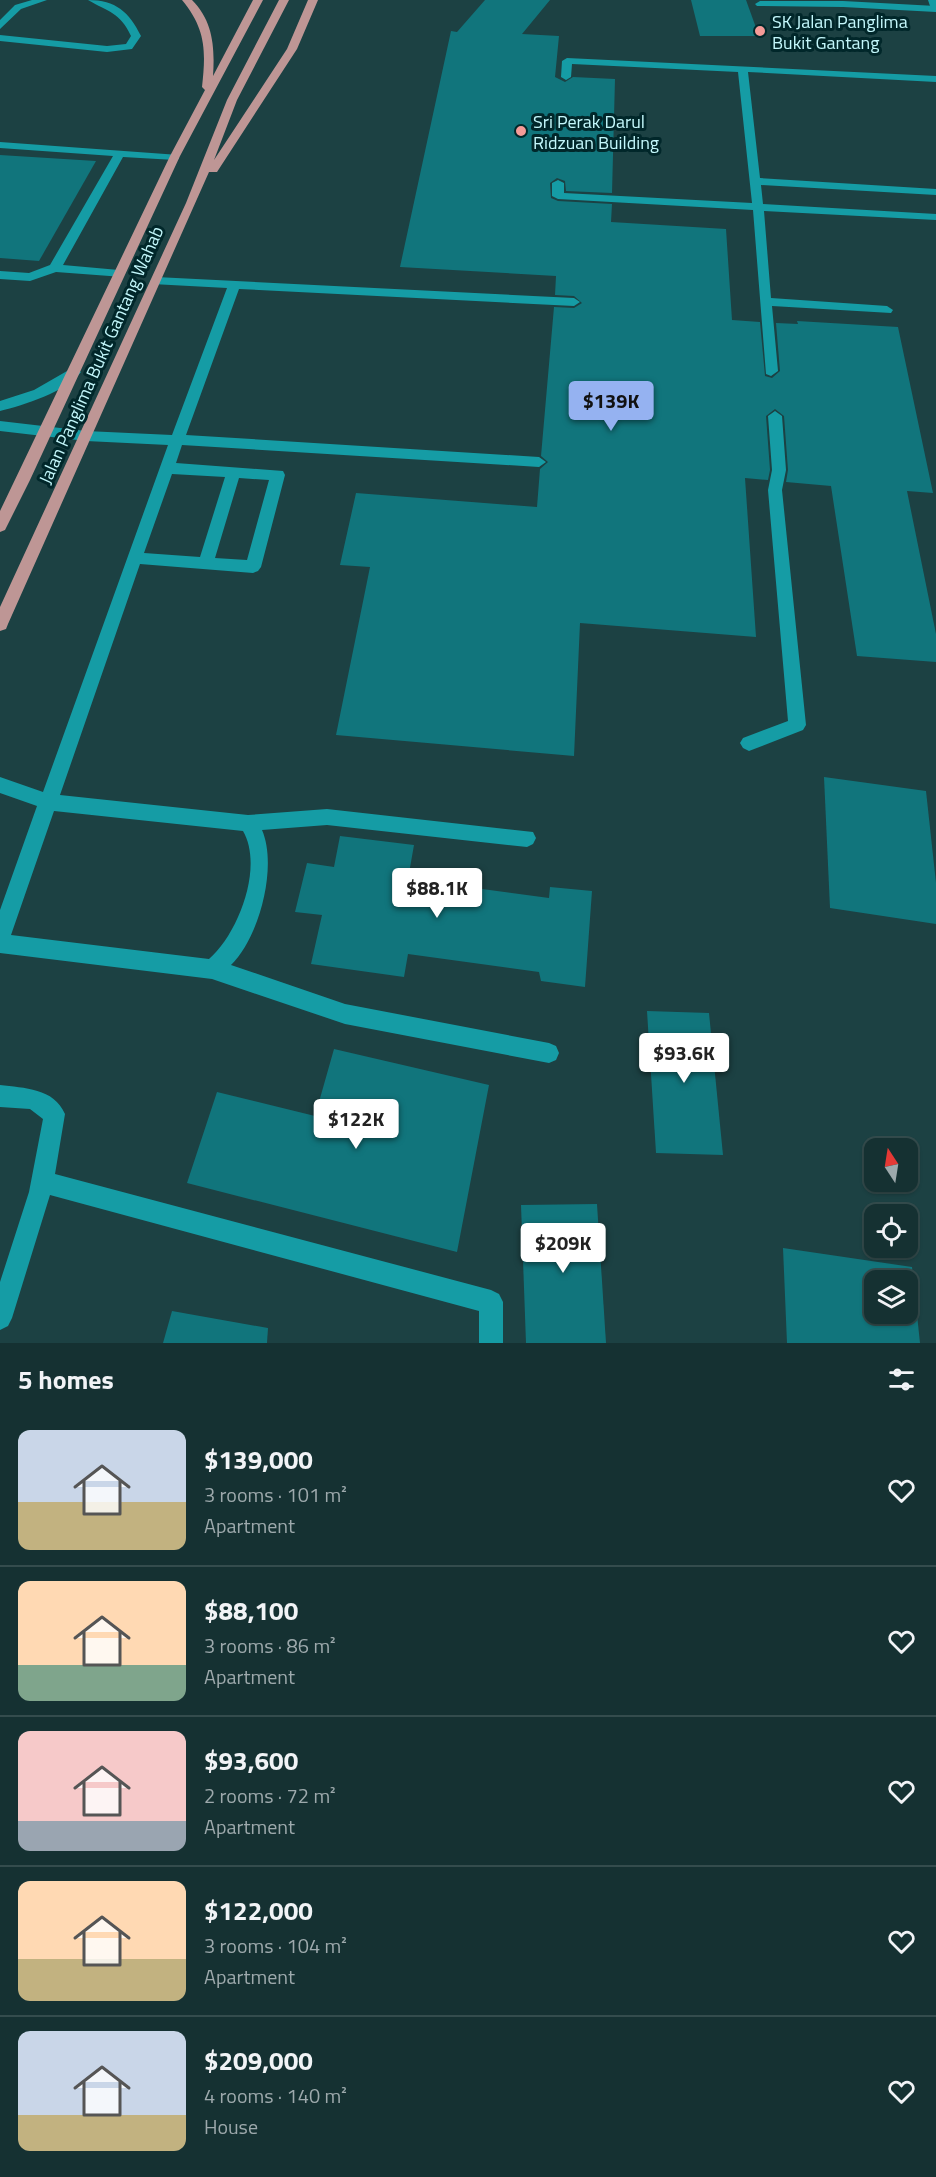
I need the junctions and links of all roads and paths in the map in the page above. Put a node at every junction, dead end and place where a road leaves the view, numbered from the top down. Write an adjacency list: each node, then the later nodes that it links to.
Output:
1 (42, 0): 10 (main road)
2 (93, 0): 11 (main road)
3 (187, 0): 16 (highway)
4 (258, 0): 16 (highway, Jalan Panglima Bukit Gantang Wahab)
5 (284, 0): 24 (highway, Jalan Panglima Bukit Gantang Wahab)
6 (313, 0): 24 (highway)
7 (933, 0): 9 (main road)
8 (759, 4): 9 (main road)
9 (936, 9)
10 (0, 26)
11 (4, 39): 12 (main road)
12 (0, 51)
13 (743, 69): 14 (main road); 15 (main road); 20 (main road)
14 (566, 77)
15 (936, 78)
16 (206, 94): 19 (highway, Jalan Panglima Bukit Gantang Wahab)
17 (0, 145): 18 (main road)
18 (120, 153): 19 (main road); 28 (main road)
19 (175, 157): 30 (highway, Jalan Panglima Bukit Gantang Wahab)
20 (756, 181): 22 (main road); 25 (main road)
21 (558, 183): 25 (main road)
22 (828, 185): 23 (main road); 26 (main road)
23 (936, 192)
24 (192, 203): 31 (highway, Jalan Panglima Bukit Gantang Wahab)
25 (758, 207): 26 (main road); 34 (main road)
26 (830, 211): 27 (main road)
27 (936, 217)
28 (55, 268): 29 (main road); 30 (main road)
29 (0, 274)
30 (119, 274): 37 (highway, Jalan Panglima Bukit Gantang Wahab)
31 (156, 280): 32 (main road); 42 (highway, Jalan Panglima Bukit Gantang Wahab)
32 (234, 286): 33 (main road); 43 (main road)
33 (574, 302)
34 (766, 302): 35 (main road); 36 (main road)
35 (887, 310)
36 (771, 371)
37 (74, 372): 38 (main road); 41 (highway, Jalan Panglima Bukit Gantang Wahab)
38 (0, 406)
39 (775, 416): 51 (main road)
40 (0, 426): 41 (main road)
41 (46, 433): 42 (main road); 47 (highway, Jalan Panglima Bukit Gantang Wahab)
42 (86, 436): 43 (main road); 50 (highway, Jalan Panglima Bukit Gantang Wahab)
43 (177, 440): 44 (main road); 45 (main road)
44 (539, 462)
45 (168, 468): 46 (main road); 48 (main road)
46 (234, 472): 49 (main road); 49 (main road)
47 (0, 526)
48 (135, 558): 49 (main road); 53 (main road)
49 (206, 563)
50 (0, 624)
51 (749, 743)
52 (0, 785): 53 (main road)
53 (48, 802): 54 (main road); 56 (main road)
54 (248, 823): 55 (main road); 58 (main road)
55 (527, 838)
56 (0, 937)
57 (0, 943): 58 (main road)
58 (212, 969): 59 (main road)
59 (549, 1053)
60 (0, 1096): 61 (main road)
61 (42, 1182): 62 (main road); 63 (main road)
62 (0, 1318)
63 (491, 1343)

